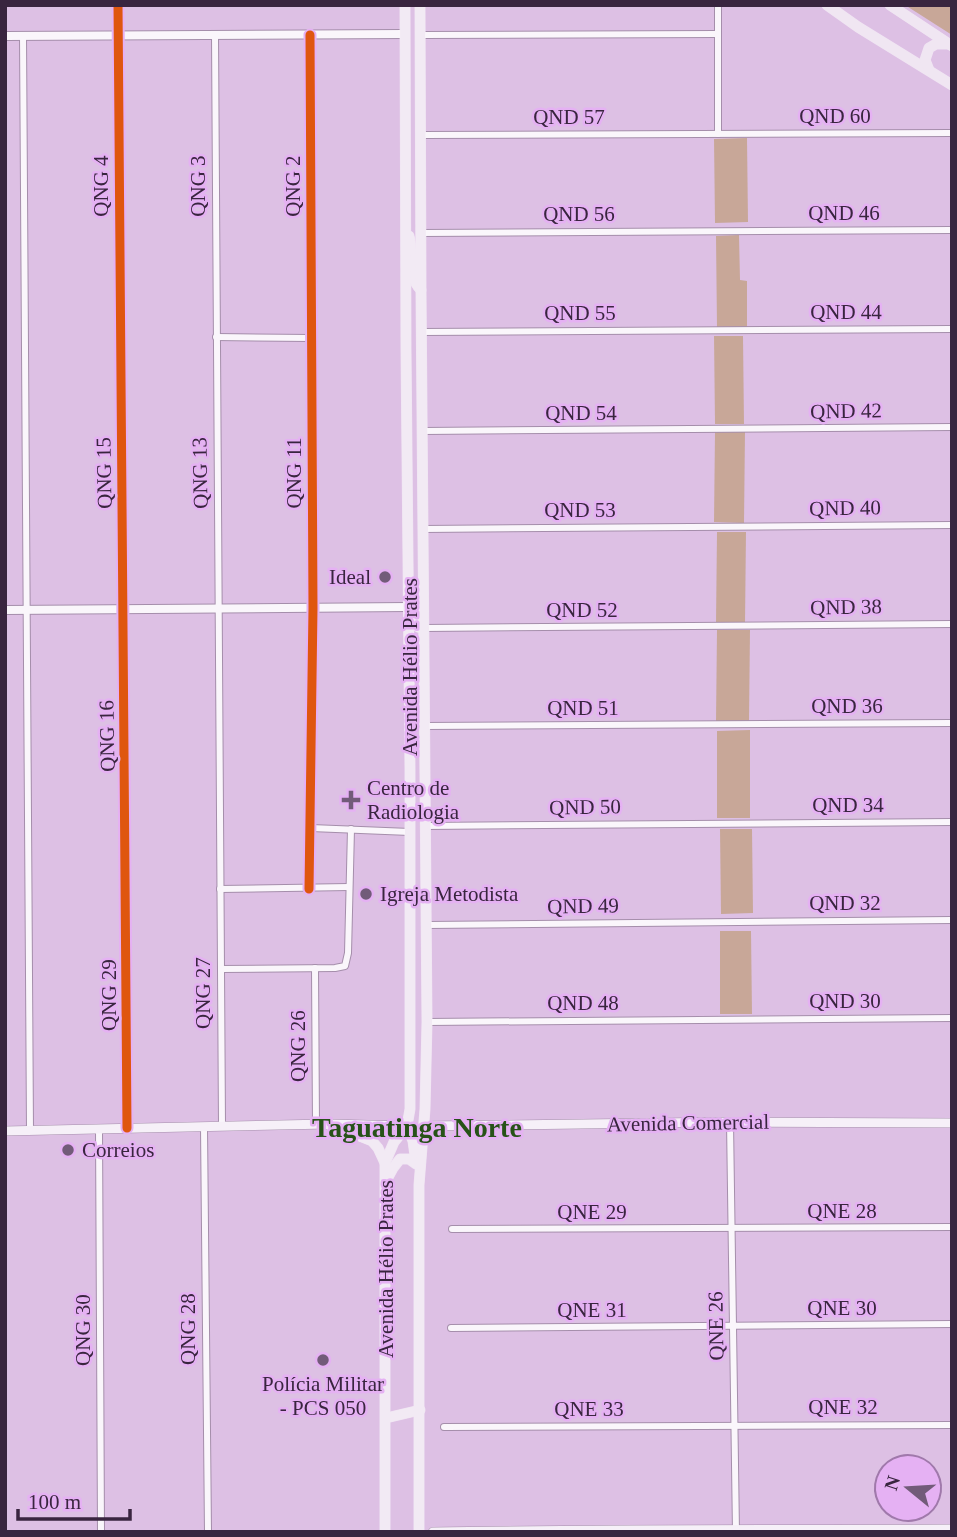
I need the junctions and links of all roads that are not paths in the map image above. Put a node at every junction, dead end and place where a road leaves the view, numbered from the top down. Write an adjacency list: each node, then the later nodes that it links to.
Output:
1 (118, 5): 14 (street, QNG 4)
2 (405, 5): 7 (main road, Avenida Hélio Prates)
3 (420, 5): 11 (main road, Avenida Hélio Prates)
4 (718, 5): 8 (street)
5 (827, 5): 16 (highway)
6 (890, 5): 15 (highway)
7 (405, 34): 10 (street); 21 (main road, Avenida Hélio Prates)
8 (718, 34): 11 (street); 19 (street)
9 (215, 35): 10 (street); 14 (street); 30 (street, QNG 3)
10 (310, 35): 31 (street, QNG 2)
11 (420, 35): 20 (main road, Avenida Hélio Prates)
12 (5, 36): 13 (street)
13 (23, 36): 14 (street); 44 (street)
14 (118, 36): 29 (street, QNG 4)
15 (950, 45): 16 (highway)
16 (932, 73): 17 (highway)
17 (952, 85)
18 (952, 133): 19 (street, QND 60)
19 (718, 134): 20 (street, QND 57)
20 (421, 135): 24 (main road, Avenida Hélio Prates)
21 (405, 225): 25 (main road); 38 (main road, Avenida Hélio Prates)
22 (952, 230): 23 (street, QND 46)
23 (737, 231): 24 (street, QND 56)
24 (421, 233): 25 (main road, Avenida Hélio Prates)
25 (421, 290): 28 (main road, Avenida Hélio Prates)
26 (952, 329): 27 (street, QND 44)
27 (740, 330): 28 (street, QND 55)
28 (421, 331): 34 (main road, Avenida Hélio Prates)
29 (119, 337): 42 (street, QNG 15)
30 (216, 337): 31 (street); 40 (street, QNG 13)
31 (311, 338): 41 (street, QNG 11)
32 (952, 427): 33 (street, QND 42)
33 (741, 429): 34 (street, QND 54)
34 (423, 431): 37 (main road, Avenida Hélio Prates)
35 (952, 525): 36 (street, QND 40)
36 (738, 527): 37 (street, QND 53)
37 (423, 529): 47 (main road, Avenida Hélio Prates)
38 (409, 573): 39 (main road, Avenida Hélio Prates); 47 (main road)
39 (408, 607): 41 (street); 56 (main road, Avenida Hélio Prates)
40 (219, 608): 41 (street); 42 (street); 57 (street, QNG 13)
41 (313, 608): 54 (street, QNG 11)
42 (123, 609): 44 (street); 58 (street, QNG 16)
43 (5, 610): 44 (street)
44 (27, 610): 82 (street)
45 (952, 624): 46 (street, QND 38)
46 (741, 626): 47 (street, QND 52)
47 (424, 628): 50 (main road, Avenida Hélio Prates)
48 (952, 723): 49 (street, QND 36)
49 (743, 724): 50 (street, QND 51)
50 (424, 726): 53 (main road, Avenida Hélio Prates)
51 (745, 822): 52 (street, QND 34); 53 (street, QND 50)
52 (952, 822)
53 (425, 826): 59 (main road, Avenida Hélio Prates)
54 (311, 828): 55 (street); 62 (street, QNG 11)
55 (351, 829): 56 (street); 60 (street)
56 (410, 832): 59 (main road); 76 (main road, Avenida Hélio Prates)
57 (220, 860): 61 (street, QNG 27)
58 (125, 862): 79 (street, QNG 29)
59 (426, 876): 65 (main road, Avenida Hélio Prates)
60 (349, 887): 62 (street); 66 (street)
61 (220, 889): 62 (street); 67 (street, QNG 27)
62 (309, 889)
63 (952, 920): 64 (street, QND 32)
64 (739, 921): 65 (street, QND 49)
65 (427, 925): 70 (main road, Avenida Hélio Prates)
66 (315, 968): 67 (street); 74 (street, QNG 26)
67 (221, 969): 75 (street, QNG 27)
68 (952, 1018): 69 (street, QND 30)
69 (739, 1019): 70 (street, QND 48)
70 (427, 1022): 77 (main road, Avenida Hélio Prates)
71 (730, 1122): 72 (main road, Avenida Comercial); 77 (main road, Avenida Comercial); 89 (street, QNE 26)
72 (952, 1123)
73 (329, 1124): 74 (main road); 76 (main road); 83 (main road)
74 (316, 1125): 75 (main road)
75 (222, 1126): 78 (main road)
76 (407, 1126): 83 (main road, Avenida Hélio Prates); 84 (main road)
77 (424, 1126): 86 (main road, Avenida Hélio Prates)
78 (204, 1127): 79 (main road); 105 (street, QNG 28)
79 (127, 1128): 80 (main road)
80 (99, 1129): 82 (main road); 104 (street, QNG 30)
81 (5, 1130): 82 (main road)
82 (30, 1130)
83 (385, 1163): 85 (main road, Avenida Hélio Prates)
84 (416, 1164): 85 (main road); 86 (main road)
85 (386, 1182): 94 (main road, Avenida Hélio Prates)
86 (419, 1185): 93 (main road, Avenida Hélio Prates)
87 (952, 1227): 89 (street, QNE 28)
88 (452, 1229): 89 (street, QNE 29)
89 (732, 1229): 91 (street, QNE 26)
90 (952, 1324): 91 (street, QNE 30)
91 (733, 1326): 92 (street, QNE 31); 96 (street, QNE 26)
92 (451, 1328)
93 (420, 1410): 94 (main road); 107 (main road, Avenida Hélio Prates)
94 (386, 1418): 106 (main road, Avenida Hélio Prates)
95 (952, 1424): 96 (street, QNE 32)
96 (735, 1425): 97 (street, QNE 33); 102 (street, QNE 26)
97 (444, 1427)
98 (952, 1529): 103 (main road)
99 (827, 1530): 102 (main road); 103 (main road)
100 (507, 1531): 101 (main road); 108 (main road)
101 (594, 1531): 102 (main road)
102 (736, 1531)
103 (912, 1531)
104 (101, 1532)
105 (208, 1532)
106 (385, 1532)
107 (419, 1532)
108 (433, 1532)

